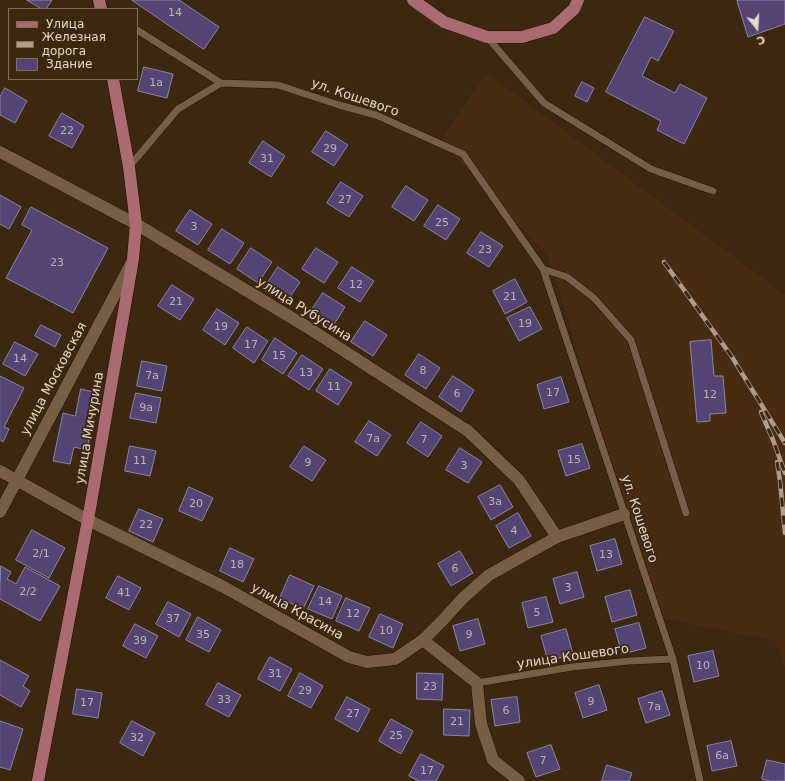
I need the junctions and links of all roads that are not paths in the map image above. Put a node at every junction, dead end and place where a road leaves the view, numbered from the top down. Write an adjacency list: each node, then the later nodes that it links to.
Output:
1 (413, 0): 4 (main road)
2 (578, 0): 4 (main road)
3 (138, 31): 6 (lane)
4 (487, 37): 9 (lane)
5 (113, 80): 8 (main road, улица Мичурина)
6 (221, 83): 8 (lane); 12 (lane, ул. Кошевого)
7 (0, 152): 10 (street, улица Рубусина)
8 (129, 167): 10 (main road, улица Мичурина)
9 (713, 191)
10 (136, 224): 11 (main road, улица Мичурина); 19 (street, улица Рубусина)
11 (133, 259): 14 (street, улица Московская); 18 (main road, улица Мичурина)
12 (542, 269): 16 (lane); 17 (lane, ул. Кошевого)
13 (0, 471): 14 (street, улица Красина)
14 (17, 480): 15 (street, улица Московская); 18 (street, улица Красина)
15 (0, 512)
16 (686, 513)
17 (624, 514): 19 (street, улица Красина); 21 (lane, ул. Кошевого)
18 (88, 520): 20 (street, улица Красина); 23 (main road, улица Мичурина)
19 (556, 537): 20 (street, улица Красина)
20 (423, 640): 22 (street)
21 (673, 659): 22 (lane, улица Кошевого); 25 (lane, ул. Кошевого)
22 (477, 683): 24 (street)
23 (38, 781)
24 (519, 781)
25 (700, 781)

